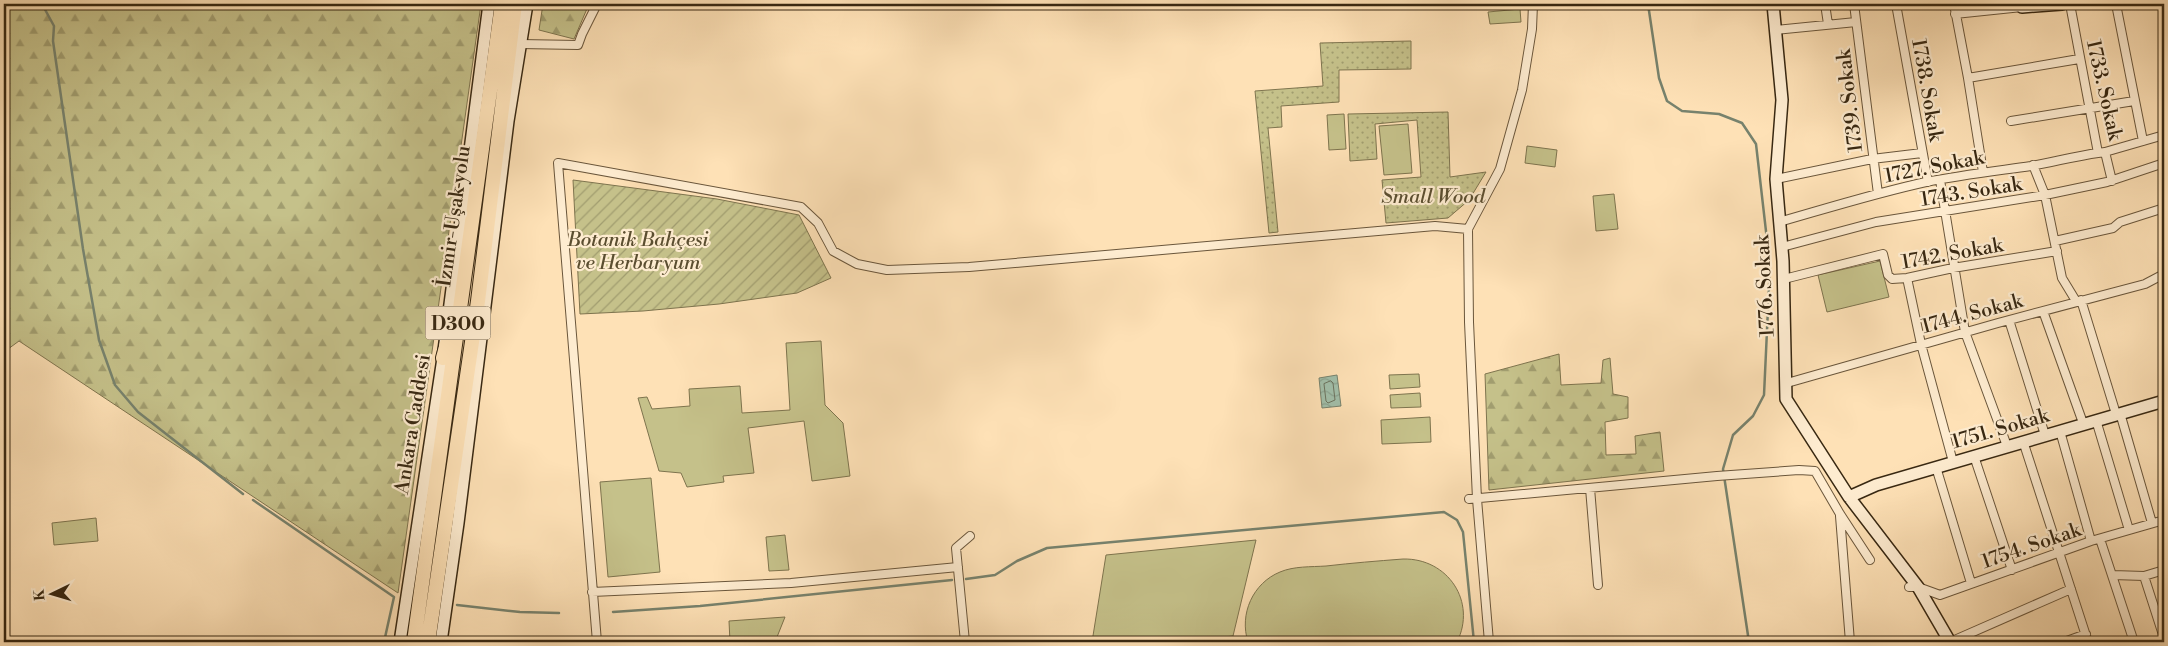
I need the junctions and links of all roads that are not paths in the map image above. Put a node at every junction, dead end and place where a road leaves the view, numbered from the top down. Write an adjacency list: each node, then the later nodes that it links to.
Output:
1 (489, 4): 59 (main road, Ankara Caddesi)
2 (502, 4): 51 (highway, İzmir-Uşak yolu / D300)
3 (516, 4): 52 (highway, D300)
4 (527, 4): 20 (main road)
5 (597, 4): 20 (street)
6 (1533, 4): 43 (street)
7 (1773, 4): 19 (main road, 1776. Sokak)
8 (1825, 4): 18 (street)
9 (1854, 4): 17 (street, 1739. Sokak)
10 (1896, 4): 28 (street, 1738. Sokak)
11 (1954, 4): 16 (street)
12 (2062, 4): 15 (main road)
13 (2070, 4): 21 (street, 1733. Sokak)
14 (2116, 4): 23 (street)
15 (2022, 5): 16 (street)
16 (1955, 14): 22 (street)
17 (1856, 22): 18 (street); 30 (street, 1739. Sokak)
18 (1828, 24): 19 (street)
19 (1776, 30): 34 (main road, 1776. Sokak)
20 (520, 44): 58 (main road)
21 (2079, 59): 22 (street); 24 (street, 1733. Sokak)
22 (1968, 78): 33 (street)
23 (2134, 101): 24 (street); 27 (street)
24 (2090, 108): 25 (street); 29 (street, 1733. Sokak)
25 (2011, 121)
26 (2164, 135): 27 (street, 1727. Sokak)
27 (2143, 141): 29 (street, 1727. Sokak)
28 (1922, 152): 30 (street); 37 (street, 1738. Sokak)
29 (2102, 152): 32 (street, 1727. Sokak); 36 (street, 1733. Sokak)
30 (1872, 159): 34 (street); 38 (street, 1739. Sokak)
31 (2164, 163): 36 (street, 1743. Sokak)
32 (2033, 166): 33 (street, 1727. Sokak); 39 (street)
33 (1983, 172): 35 (street, 1727. Sokak)
34 (1776, 179): 42 (main road, 1776. Sokak)
35 (1940, 180): 37 (street, 1727. Sokak); 41 (street)
36 (2112, 181): 39 (street, 1743. Sokak)
37 (1928, 182): 38 (street, 1727. Sokak)
38 (1878, 194): 42 (street, 1727. Sokak)
39 (2045, 195): 41 (street, 1743. Sokak); 44 (street)
40 (2164, 208): 44 (street)
41 (1945, 212): 45 (street, 1743. Sokak); 47 (street)
42 (1779, 222): 45 (main road, 1776. Sokak)
43 (1468, 229): 74 (street); 93 (street)
44 (2055, 241): 46 (street)
45 (1782, 247): 50 (main road, 1776. Sokak)
46 (2057, 251): 47 (street, 1742. Sokak); 53 (street)
47 (1953, 268): 49 (street, 1742. Sokak); 56 (street)
48 (2164, 274): 53 (street, 1744. Sokak)
49 (1907, 278): 50 (street, 1742. Sokak); 57 (street)
50 (1784, 279): 60 (main road, 1776. Sokak)
51 (464, 286): 59 (highway); 97 (highway, İzmir-Uşak yolu / D300)
52 (478, 301): 58 (highway); 98 (highway, D300)
53 (2078, 301): 54 (street, 1744. Sokak); 62 (street)
54 (2043, 311): 55 (street, 1744. Sokak); 64 (street)
55 (2010, 320): 56 (street, 1744. Sokak); 66 (street)
56 (1965, 332): 57 (street, 1744. Sokak); 68 (street)
57 (1921, 344): 60 (street, 1744. Sokak); 70 (street)
58 (480, 347): 99 (main road)
59 (443, 358): 96 (main road, Ankara Caddesi)
60 (1787, 383): 73 (main road, 1776. Sokak)
61 (2164, 401): 62 (main road, 1751. Sokak)
62 (2118, 413): 63 (main road, 1751. Sokak); 77 (street)
63 (2096, 420): 64 (main road, 1751. Sokak); 78 (street)
64 (2083, 424): 65 (main road, 1751. Sokak)
65 (2060, 430): 66 (main road, 1751. Sokak); 81 (street)
66 (2045, 435): 67 (main road, 1751. Sokak)
67 (2023, 441): 68 (main road, 1751. Sokak); 82 (street)
68 (2007, 446): 69 (main road, 1751. Sokak)
69 (1974, 456): 70 (main road, 1751. Sokak); 85 (street)
70 (1953, 462): 71 (main road, 1751. Sokak)
71 (1936, 467): 73 (main road, 1751. Sokak); 89 (street)
72 (1590, 488): 74 (street); 75 (street); 90 (street)
73 (1849, 497): 91 (main road, 1776. Sokak)
74 (1473, 499): 102 (street)
75 (1840, 514): 83 (street); 103 (street)
76 (2164, 520): 77 (street, 1754. Sokak)
77 (2152, 524): 78 (street, 1754. Sokak)
78 (2129, 530): 80 (street, 1754. Sokak)
79 (970, 536): 84 (street)
80 (2100, 539): 81 (street, 1754. Sokak); 87 (street)
81 (2091, 542): 82 (street, 1754. Sokak)
82 (2060, 553): 85 (street, 1754. Sokak); 92 (street)
83 (1870, 560)
84 (958, 567): 93 (street); 101 (street)
85 (2012, 570): 89 (street, 1754. Sokak)
86 (2164, 570): 88 (street)
87 (2113, 575): 88 (street); 108 (street)
88 (2144, 576): 95 (street)
89 (1971, 583): 91 (street, 1754. Sokak)
90 (1598, 585)
91 (1914, 587): 104 (main road, 1776. Sokak); 105 (main road, 1776. Sokak)
92 (2072, 589): 94 (street); 105 (street)
93 (592, 592): 100 (street)
94 (2086, 634): 106 (street); 107 (street)
95 (2164, 638)
96 (400, 642)
97 (414, 642)
98 (428, 642)
99 (440, 642)
100 (596, 642)
101 (964, 642)
102 (1489, 642)
103 (1850, 642)
104 (1943, 642)
105 (1950, 642)
106 (2064, 642)
107 (2088, 642)
108 (2134, 642)

